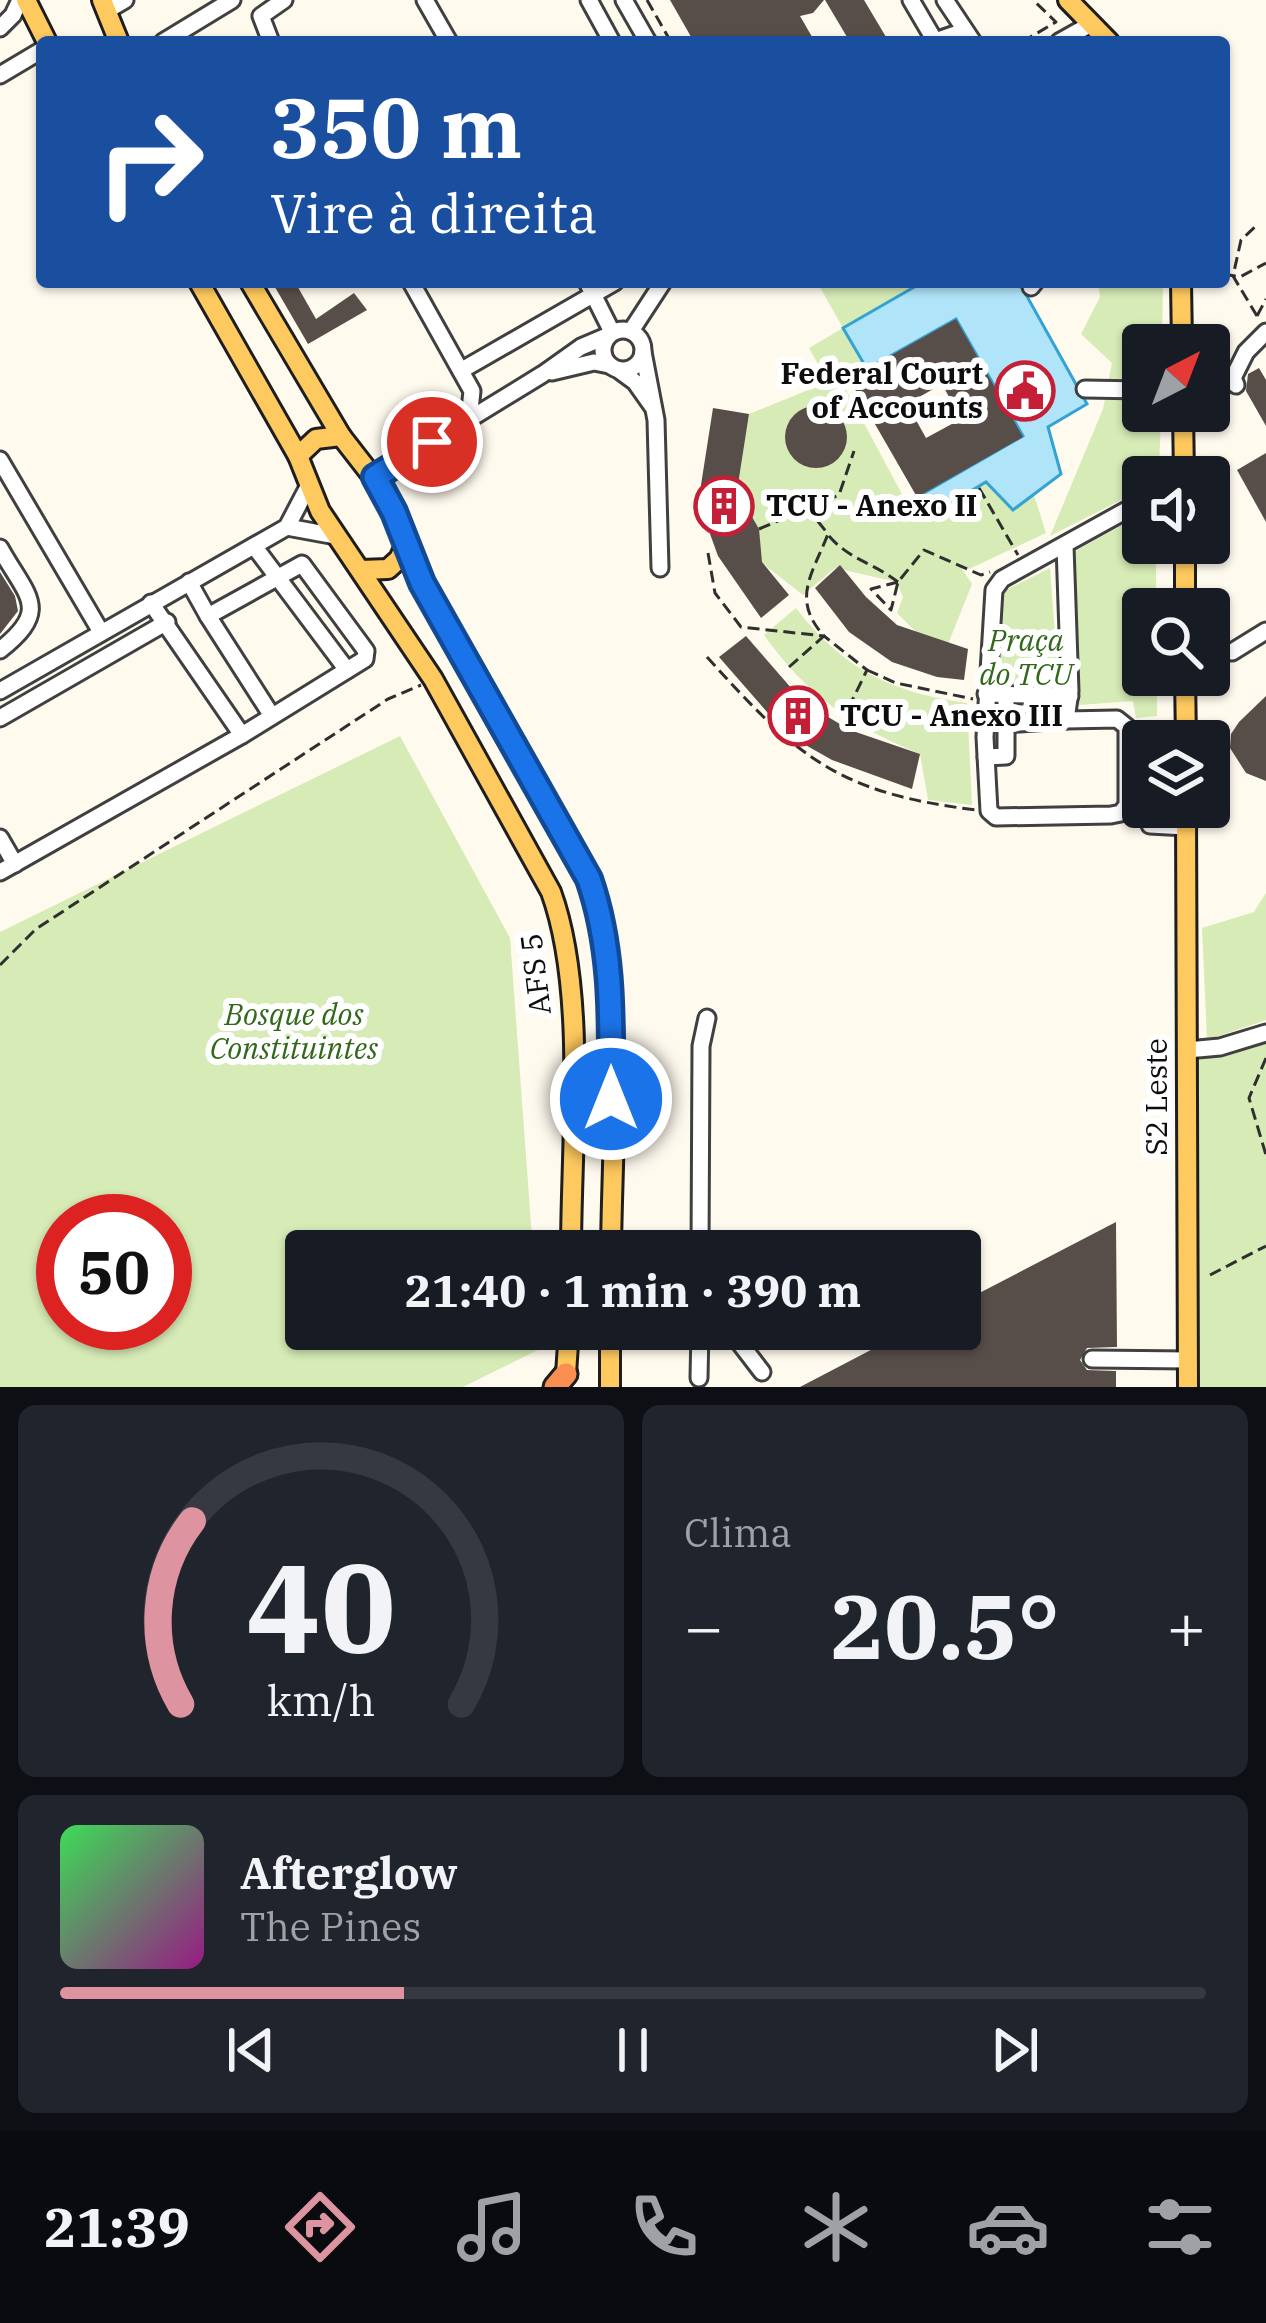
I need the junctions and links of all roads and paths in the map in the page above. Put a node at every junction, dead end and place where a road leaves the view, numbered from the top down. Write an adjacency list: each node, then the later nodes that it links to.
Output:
1 (23, 0): 14 (street); 15 (main road)
2 (232, 0): 17 (street)
3 (284, 0): 18 (street)
4 (425, 0): 19 (street)
5 (589, 0): 20 (street)
6 (624, 0): 21 (street)
7 (647, 0): 22 (path)
8 (911, 0): 23 (street)
9 (945, 0): 24 (street)
10 (1033, 0): 25 (path)
11 (1068, 0): 13 (main road)
12 (112, 3): 16 (main road)
13 (1091, 24): 26 (street); 27 (main road)
14 (0, 28)
15 (44, 36)
16 (118, 36)
17 (173, 36)
18 (269, 36)
19 (446, 36)
20 (609, 36)
21 (645, 36)
22 (668, 36)
23 (932, 36)
24 (968, 36)
25 (1032, 36)
26 (1070, 36)
27 (1103, 36)
28 (36, 54): 29 (street)
29 (0, 75)
30 (1258, 224): 33 (path)
31 (1266, 263): 33 (path)
32 (1230, 275): 33 (path)
33 (1234, 276): 40 (path)
34 (202, 288): 56 (main road, AFS 5)
35 (254, 288): 54 (main road)
36 (414, 288): 47 (street)
37 (591, 288): 44 (street); 47 (street)
38 (659, 288): 42 (street)
39 (1180, 288): 41 (main road)
40 (1266, 298)
41 (1181, 324)
42 (631, 332): 44 (street); 45 (street)
43 (1266, 332): 49 (street)
44 (610, 334): 46 (street); 48 (street)
45 (643, 352): 46 (street); 53 (street)
46 (615, 368): 48 (street); 53 (street)
47 (462, 370): 52 (street)
48 (543, 374): 52 (street)
49 (1236, 386)
50 (1085, 389): 51 (street)
51 (1122, 390)
52 (469, 419): 58 (street)
53 (656, 420): 73 (street)
54 (341, 436): 56 (main road); 58 (main road)
55 (854, 451): 61 (path)
56 (298, 456): 59 (main road, AFS 5)
57 (0, 460): 83 (street)
58 (375, 477): 68 (main road)
59 (309, 485): 63 (street); 66 (main road, AFS 5)
60 (979, 488): 72 (path)
61 (808, 509): 64 (path); 65 (path)
62 (1122, 513): 69 (street)
63 (287, 527): 66 (street); 67 (street)
64 (759, 530)
65 (828, 534): 78 (path); 84 (path)
66 (336, 536): 75 (main road, AFS 5)
67 (254, 546): 76 (street); 77 (street)
68 (405, 546): 75 (main road); 114 (main road)
69 (1065, 546): 94 (street); 95 (street)
70 (0, 548): 85 (street)
71 (709, 553): 84 (path)
72 (1012, 564)
73 (660, 568)
74 (997, 569): 78 (path)
75 (362, 570): 91 (main road, AFS 5)
76 (276, 578): 80 (street); 89 (street); 89 (street)
77 (189, 582): 79 (street); 80 (street)
78 (898, 582): 78 (path)
79 (151, 603): 81 (street); 83 (street)
80 (208, 616): 97 (street)
81 (166, 622): 98 (street); 101 (street)
82 (1266, 631): 86 (street)
83 (101, 632): 92 (street)
84 (824, 636): 88 (path); 90 (path)
85 (0, 651): 92 (street)
86 (1232, 652)
87 (707, 657): 103 (path)
88 (789, 667)
89 (347, 670): 97 (street)
90 (867, 670): 94 (path); 96 (path)
91 (433, 680): 107 (path); 113 (main road, AFS 5)
92 (7, 687)
93 (1006, 693): 94 (street); 95 (street); 100 (street)
94 (980, 696): 102 (street)
95 (1070, 696): 99 (street)
96 (847, 711)
97 (272, 716): 101 (street)
98 (0, 718)
99 (1066, 720): 100 (street); 102 (street)
100 (1006, 724): 102 (street)
101 (242, 735): 106 (street)
102 (986, 757)
103 (977, 810)
104 (1186, 828): 110 (main road, S2 Leste)
105 (0, 838): 106 (street)
106 (8, 868)
107 (0, 965)
108 (707, 1018): 115 (street)
109 (1266, 1033): 110 (street)
110 (1187, 1050): 123 (main road, S2 Leste)
111 (1266, 1058): 112 (path)
112 (1266, 1155)
113 (571, 1230)
114 (611, 1230)
115 (700, 1230)
116 (1266, 1246): 117 (path)
117 (1210, 1274)
118 (566, 1350): 126 (main road)
119 (610, 1350): 127 (main road)
120 (700, 1350): 125 (street)
121 (745, 1350): 124 (street)
122 (1093, 1359): 123 (street)
123 (1188, 1360): 128 (main road, S2 Leste)
124 (762, 1372)
125 (699, 1378)
126 (562, 1382)
127 (610, 1387)
128 (1188, 1387)

